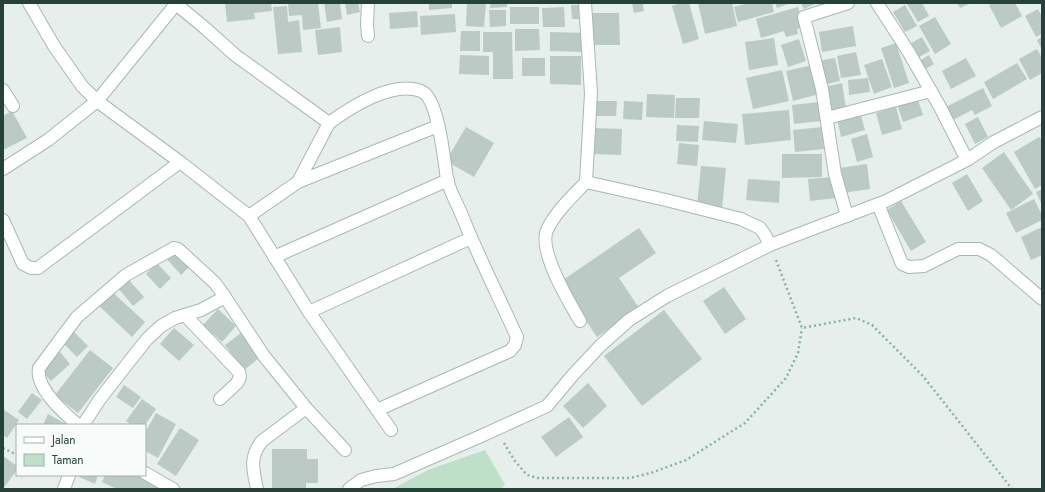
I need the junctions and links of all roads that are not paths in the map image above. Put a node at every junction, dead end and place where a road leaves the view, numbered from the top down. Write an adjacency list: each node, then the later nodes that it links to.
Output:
1 (29, 3): 10 (street)
2 (176, 3): 10 (street); 14 (street)
3 (368, 3): 7 (street)
4 (585, 3): 21 (street)
5 (848, 3): 13 (street)
6 (877, 3): 9 (street)
7 (368, 36)
8 (3, 90): 11 (street)
9 (931, 91): 13 (street); 16 (street)
10 (97, 101): 17 (street); 18 (street)
11 (13, 106)
12 (1042, 117): 16 (street)
13 (827, 118): 24 (street)
14 (329, 123): 15 (street); 20 (street)
15 (438, 126): 19 (street); 20 (street)
16 (967, 160): 22 (street)
17 (180, 162): 23 (street); 25 (street)
18 (3, 169)
19 (448, 180): 26 (street); 28 (street)
20 (298, 182): 23 (street)
21 (586, 182): 27 (street); 33 (street)
22 (878, 204): 24 (street); 30 (street)
23 (249, 216): 28 (street)
24 (847, 216): 27 (street)
25 (3, 220)
26 (471, 238): 31 (street); 36 (street)
27 (770, 245): 46 (street)
28 (274, 257): 31 (street)
29 (225, 297): 32 (street); 35 (street); 37 (street)
30 (1042, 299)
31 (309, 312): 36 (street)
32 (186, 315): 34 (street); 38 (street)
33 (580, 321)
34 (220, 399)
35 (306, 408): 40 (street); 45 (street)
36 (377, 410): 39 (street)
37 (77, 424)
38 (84, 424)
39 (391, 430)
40 (345, 450)
41 (146, 473): 44 (street)
42 (69, 476): 43 (street)
43 (64, 489)
44 (173, 489)
45 (257, 489)
46 (349, 489)

